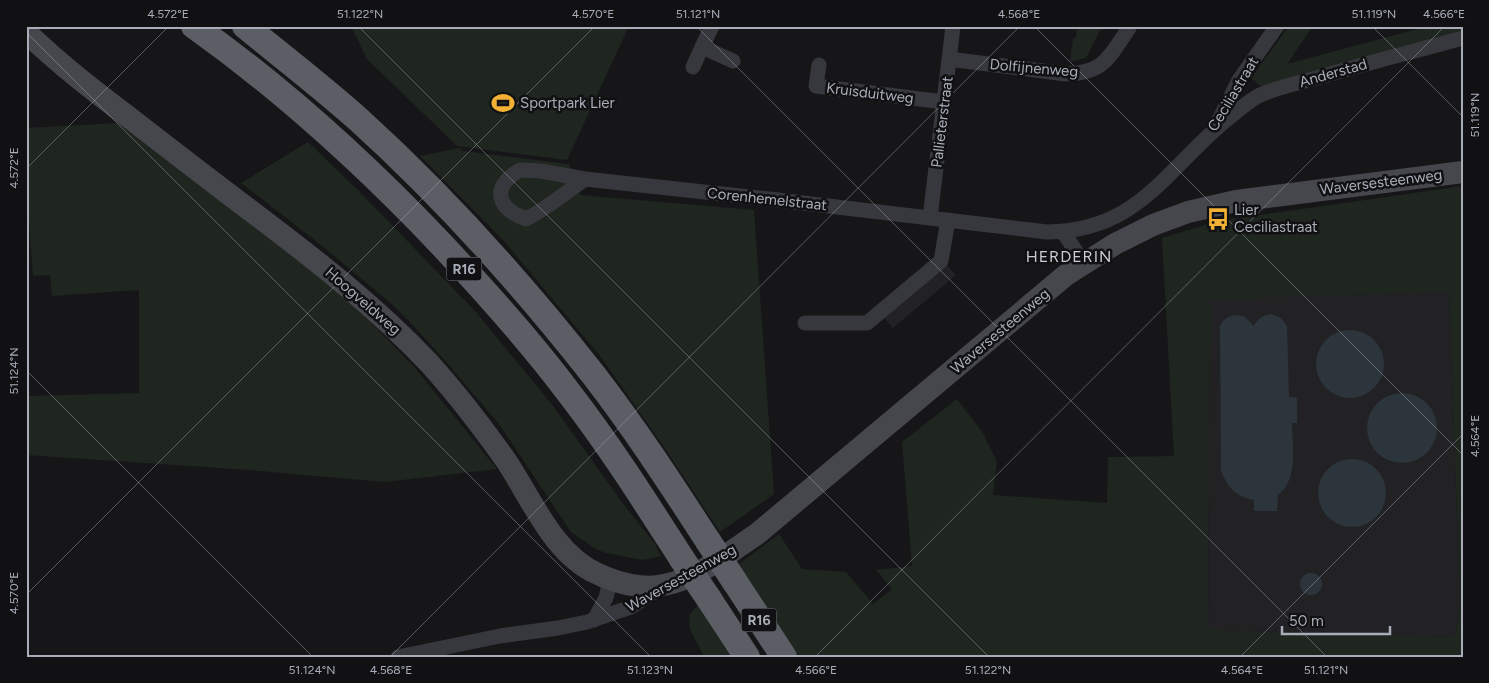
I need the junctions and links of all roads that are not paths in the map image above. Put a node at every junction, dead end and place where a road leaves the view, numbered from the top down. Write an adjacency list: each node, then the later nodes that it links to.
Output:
1 (194, 26): 28 (highway, R16, bridge)
2 (245, 26): 29 (highway, R16, bridge)
3 (712, 26): 9 (street)
4 (953, 26): 10 (street, Pallieterstraat)
5 (1277, 26): 15 (street, Ceciliastraat)
6 (1129, 28): 10 (street, Dolfijnenweg)
7 (26, 32): 24 (main road, Hoogveldweg)
8 (1463, 38): 15 (street, Anderstad)
9 (702, 47): 11 (street); 13 (street)
10 (949, 59): 14 (street, Pallieterstraat)
11 (733, 61)
12 (819, 65): 14 (street, Kruisduitweg)
13 (693, 66)
14 (944, 102): 19 (street, Pallieterstraat)
15 (1214, 130): 18 (street, Ceciliastraat)
16 (1463, 172): 22 (main road, Waversesteenweg)
17 (585, 179): 17 (street, Corenhemelstraat); 19 (street, Corenhemelstraat)
18 (1164, 180): 21 (street, Corenhemelstraat)
19 (930, 218): 20 (street, Corenhemelstraat)
20 (948, 220): 21 (street, Corenhemelstraat); 23 (street)
21 (1064, 232): 22 (street)
22 (1084, 263): 25 (main road, Waversesteenweg)
23 (805, 323)
24 (610, 579): 25 (main road, Hoogveldweg); 26 (street, Waversesteenweg)
25 (663, 586): 26 (street, Waversesteenweg)
26 (594, 620): 27 (street, Waversesteenweg)
27 (398, 657)
28 (747, 657)
29 (784, 657)

